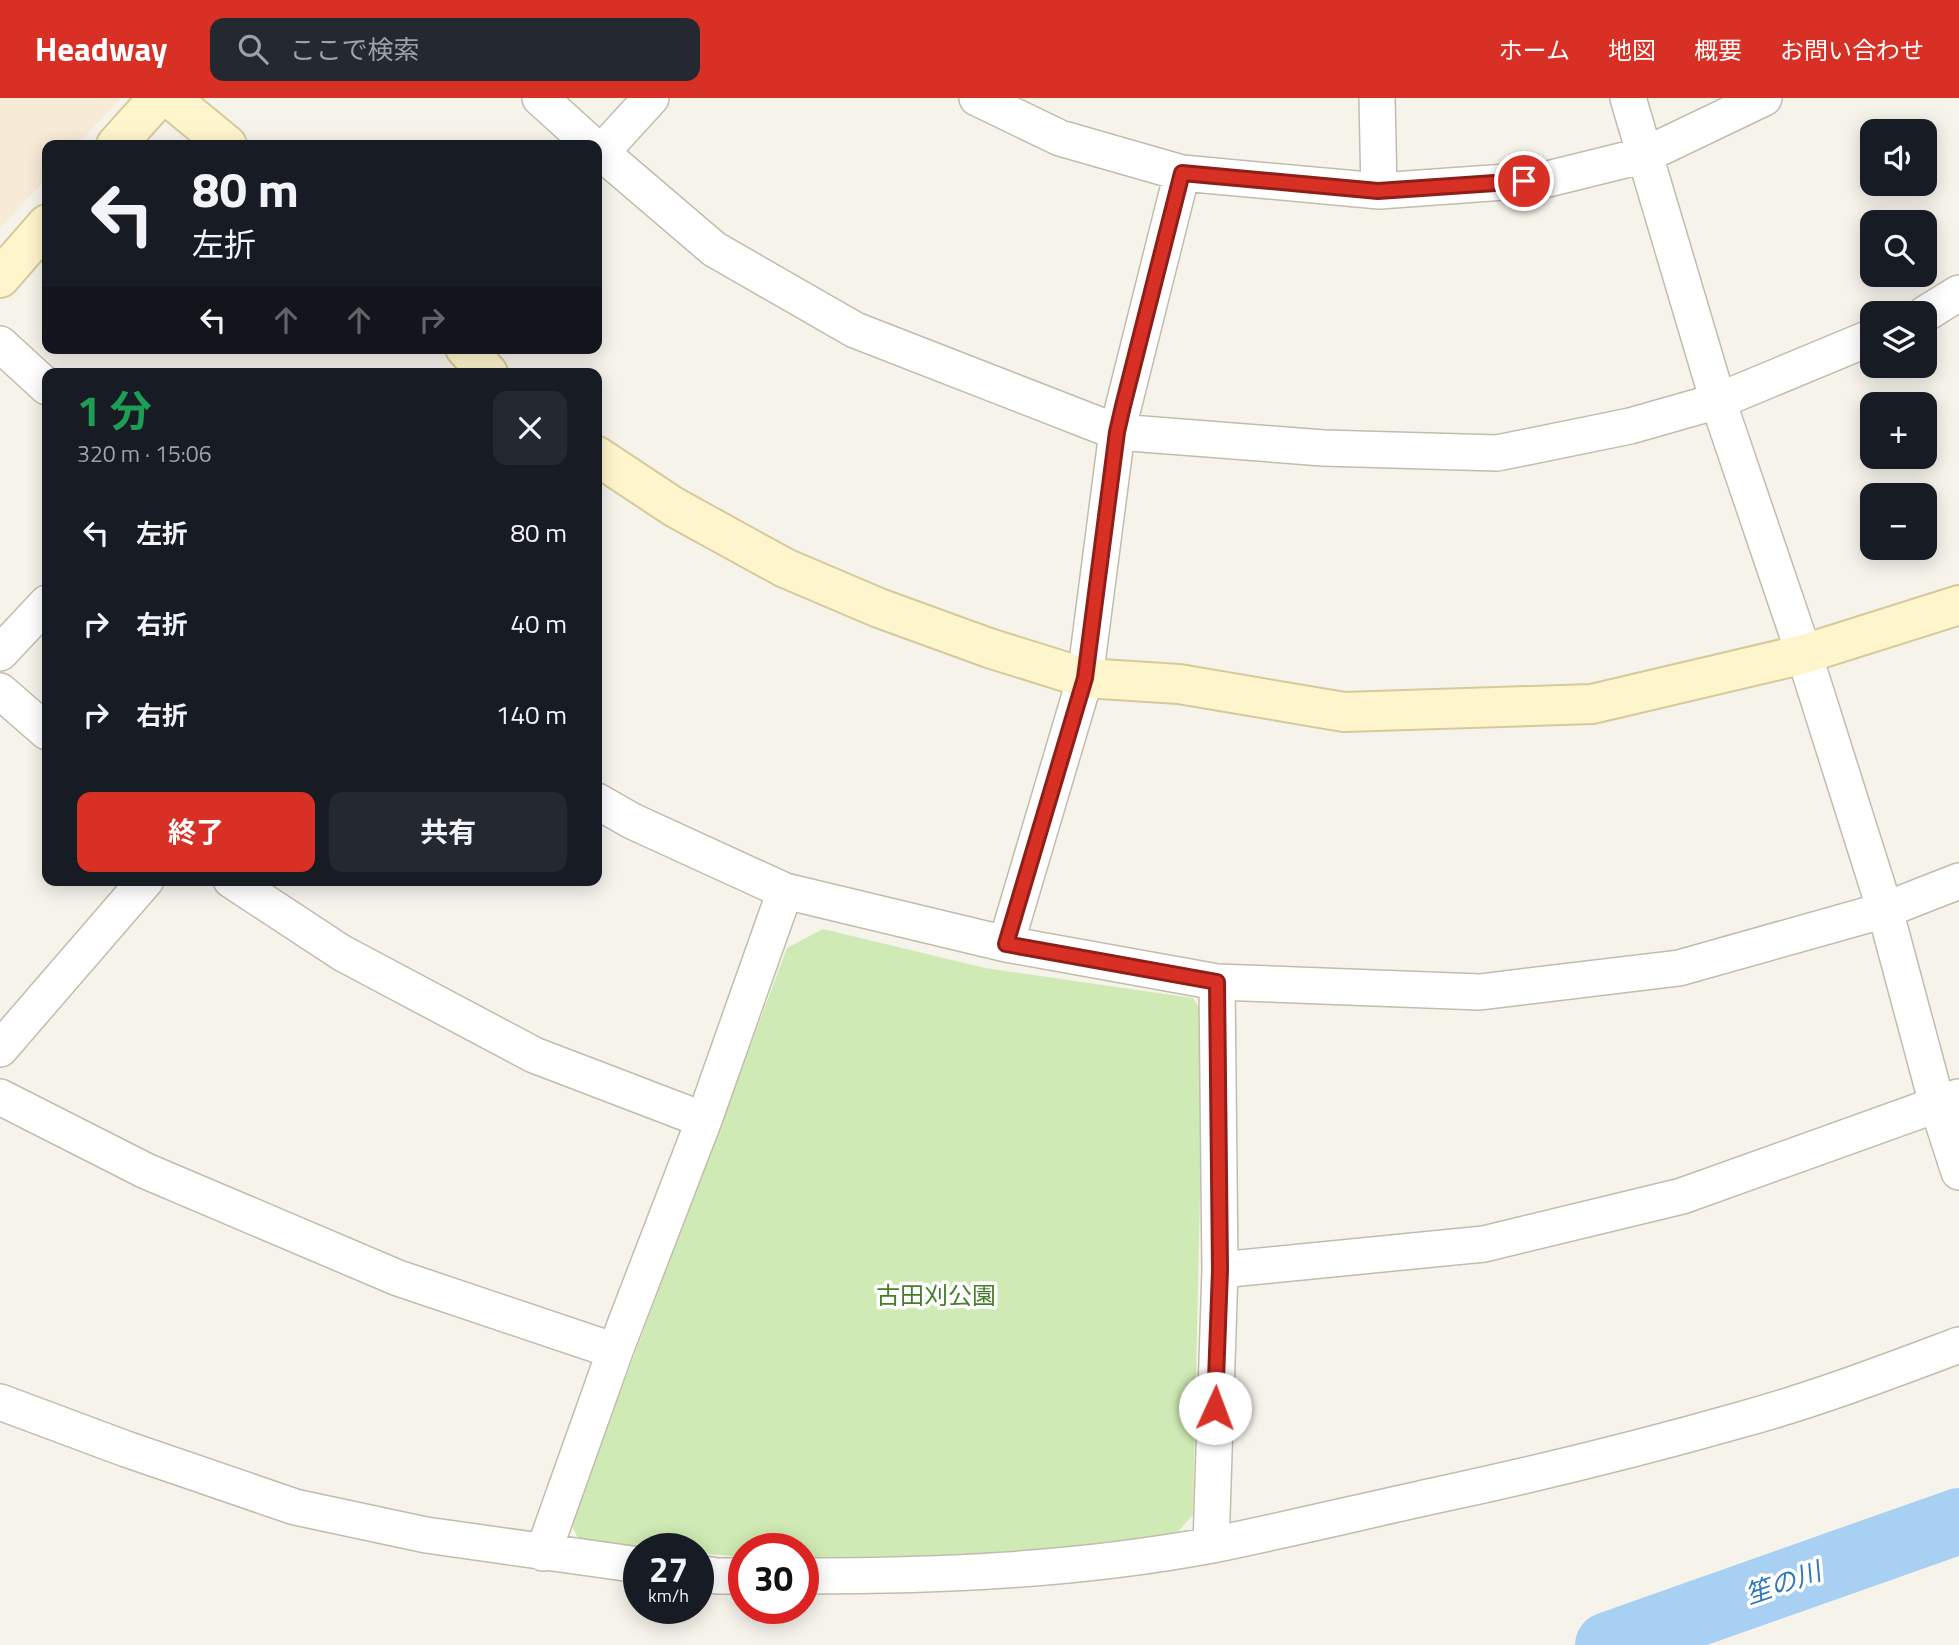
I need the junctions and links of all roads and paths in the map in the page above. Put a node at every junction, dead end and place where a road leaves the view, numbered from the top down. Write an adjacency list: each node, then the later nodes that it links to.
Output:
1 (158, 98): 9 (street)
2 (170, 98): 10 (street)
3 (540, 98): 11 (street)
4 (651, 98): 12 (street)
5 (977, 98): 15 (street)
6 (1377, 98): 16 (street)
7 (1628, 98): 14 (street)
8 (1764, 98): 14 (street)
9 (120, 140)
10 (221, 140)
11 (585, 140)
12 (602, 146)
13 (602, 155): 27 (street)
14 (1645, 155): 16 (street); 26 (street)
15 (1182, 173): 16 (street); 27 (street)
16 (1378, 191)
17 (42, 230): 18 (street)
18 (0, 278)
19 (1959, 293): 20 (street)
20 (1937, 307)
21 (1860, 342): 26 (street)
22 (0, 344): 25 (street)
23 (471, 354): 24 (street)
24 (483, 368)
25 (42, 382)
26 (1718, 401): 27 (street); 32 (street)
27 (1117, 432): 33 (street)
28 (602, 459): 33 (street)
29 (1959, 605): 32 (street)
30 (42, 608): 31 (street)
31 (0, 653)
32 (1804, 654): 33 (street); 41 (street)
33 (1085, 678): 42 (street)
34 (0, 691): 35 (street)
35 (42, 728)
36 (602, 804): 40 (street)
37 (1959, 881): 41 (street)
38 (141, 886): 44 (street)
39 (240, 886): 47 (street)
40 (785, 891): 42 (street); 47 (street)
41 (1885, 910): 43 (street); 46 (street)
42 (1006, 944): 43 (street)
43 (1217, 982): 49 (street)
44 (0, 1049)
45 (0, 1097): 51 (street)
46 (1948, 1101): 48 (street); 49 (street)
47 (704, 1120): 51 (street)
48 (1959, 1172)
49 (1220, 1270): 53 (street)
50 (1959, 1345): 53 (street)
51 (615, 1351): 54 (street)
52 (0, 1402): 54 (street)
53 (1211, 1545): 56 (street)
54 (543, 1553): 55 (street)
55 (623, 1563)
56 (819, 1576)

